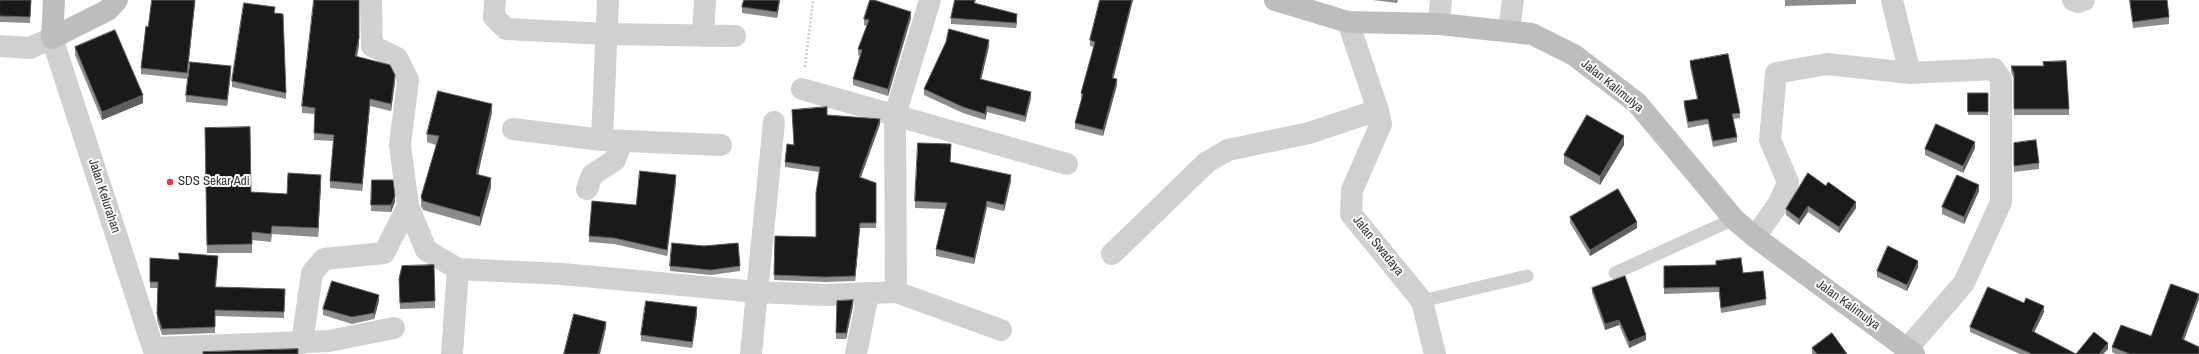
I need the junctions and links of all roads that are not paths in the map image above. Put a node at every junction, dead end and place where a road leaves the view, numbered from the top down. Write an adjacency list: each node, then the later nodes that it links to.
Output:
1 (54, 0): 20 (street)
2 (117, 0): 20 (street)
3 (370, 0): 32 (street)
4 (496, 0): 17 (street)
5 (608, 0): 17 (street)
6 (705, 0): 18 (street)
7 (930, 0): 25 (street)
8 (1275, 0): 14 (street, Jalan Kalimulya)
9 (1441, 0): 15 (street)
10 (1513, 0): 16 (street)
11 (1892, 0): 22 (street)
12 (2073, 0): 13 (street)
13 (2084, 0)
14 (1348, 22): 15 (street, Jalan Kalimulya); 24 (street, Jalan Swadaya)
15 (1439, 24): 16 (street, Jalan Kalimulya)
16 (1509, 30): 33 (street, Jalan Kalimulya)
17 (607, 34): 18 (street); 28 (street)
18 (703, 36): 19 (street)
19 (735, 36)
20 (52, 38): 21 (street); 46 (street, Jalan Kelurahan)
21 (0, 46)
22 (1910, 73): 34 (street); 47 (street)
23 (802, 89): 25 (street)
24 (1378, 110): 35 (street); 42 (street, Jalan Swadaya)
25 (895, 115): 30 (street); 40 (street)
26 (774, 122): 39 (street)
27 (513, 129): 28 (street)
28 (612, 140): 29 (street); 31 (street)
29 (721, 146)
30 (1067, 164)
31 (587, 189)
32 (408, 206): 36 (street); 45 (street)
33 (1734, 219): 34 (street, Jalan Kalimulya); 37 (lane)
34 (1755, 237): 47 (street, Jalan Kalimulya)
35 (1112, 254)
36 (458, 268): 39 (street); 48 (street)
37 (1615, 273)
38 (1527, 276): 42 (lane)
39 (757, 292): 41 (street); 49 (street)
40 (896, 292): 41 (street); 44 (street)
41 (868, 294): 50 (street)
42 (1422, 300): 51 (street, Jalan Swadaya)
43 (394, 328): 45 (street)
44 (1001, 330)
45 (307, 346): 46 (street)
46 (154, 351)
47 (1911, 352)
48 (452, 354)
49 (751, 354)
50 (856, 354)
51 (1435, 354)

